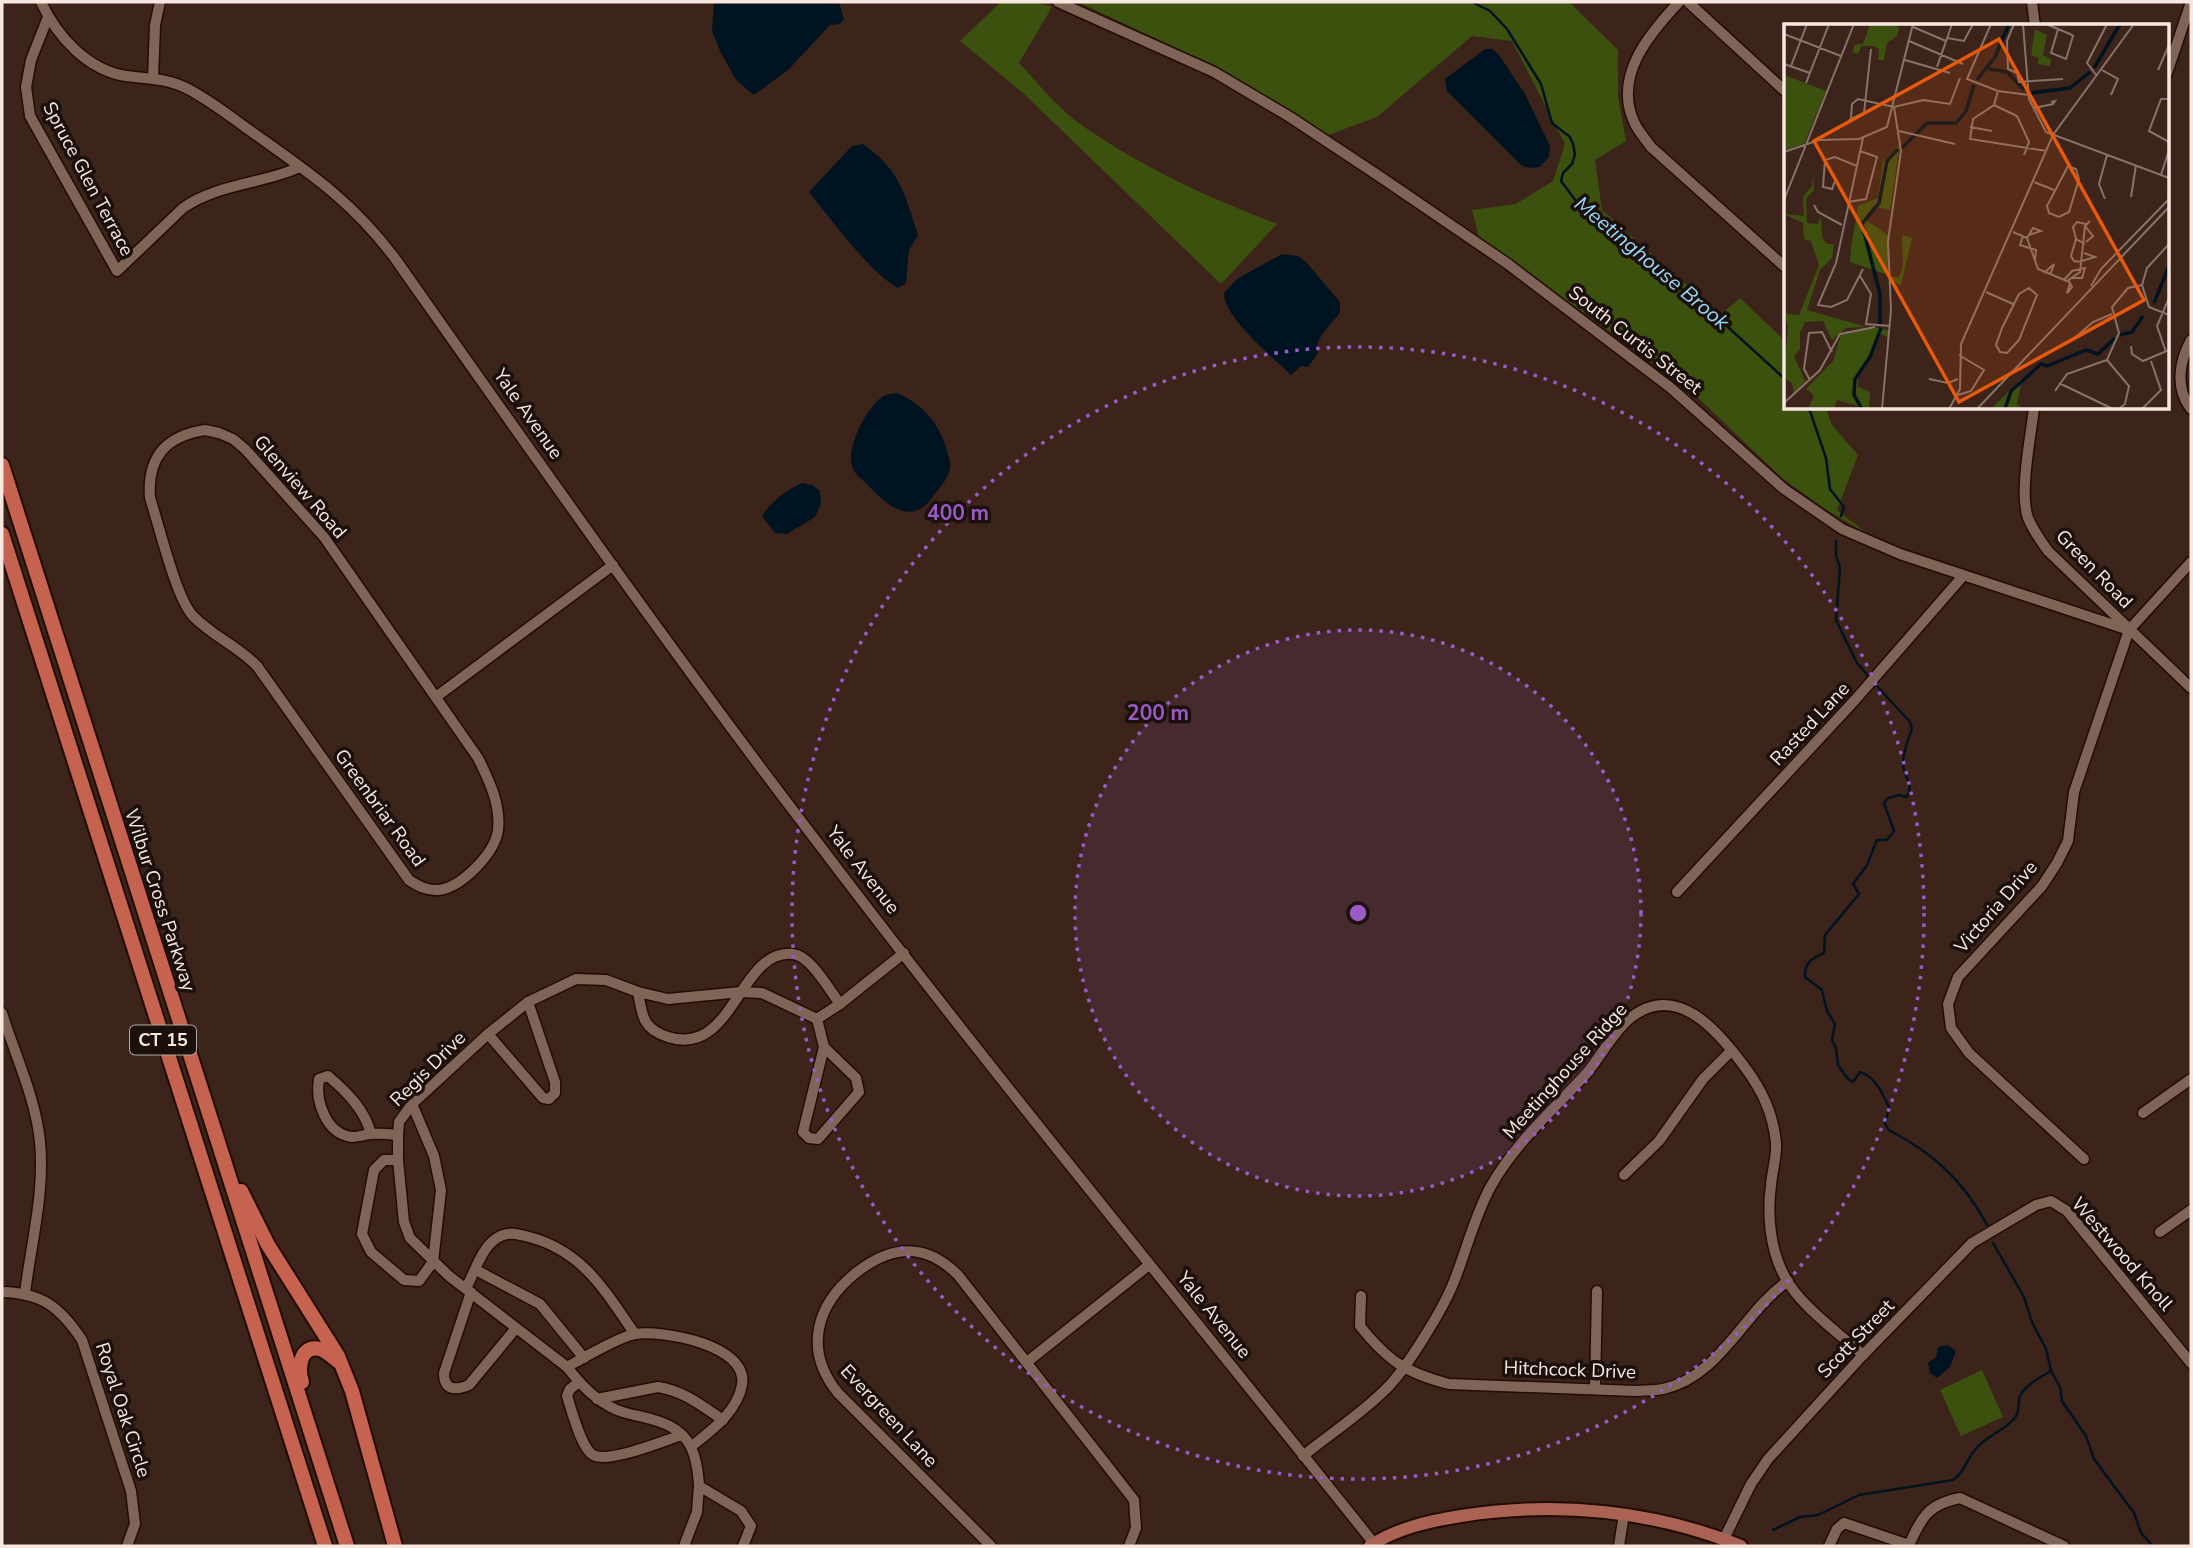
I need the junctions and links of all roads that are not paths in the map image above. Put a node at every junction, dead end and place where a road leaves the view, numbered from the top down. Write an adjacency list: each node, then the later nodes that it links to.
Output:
1 (41, 2): 8 (street, Yale Avenue)
2 (160, 2): 11 (street)
3 (1058, 2): 22 (street, South Curtis Street)
4 (1679, 2): 14 (street)
5 (1688, 2): 12 (street)
6 (2032, 2): 9 (street)
7 (2191, 2): 10 (street)
8 (48, 17): 11 (street, Yale Avenue); 13 (street, Spruce Glen Terrace)
9 (2035, 24)
10 (2168, 70)
11 (153, 78): 13 (street, Yale Avenue)
12 (1784, 90)
13 (300, 167): 21 (street, Yale Avenue)
14 (1784, 266)
15 (2191, 340): 16 (street)
16 (2191, 409)
17 (2034, 410): 23 (street, Green Road)
18 (2, 465): 41 (highway, Wilbur Cross Parkway / CT 15)
19 (2, 534): 81 (highway, Wilbur Cross Parkway / CT 15)
20 (2191, 562): 23 (street)
21 (613, 565): 26 (street); 28 (street, Yale Avenue)
22 (1963, 576): 23 (street, South Curtis Street); 27 (street, Rasted Lane)
23 (2129, 630): 25 (street, South Curtis Street); 44 (street, Victoria Drive)
24 (257, 666): 26 (street, Greenbriar Road); 26 (street, Glenview Road)
25 (2191, 688)
26 (436, 697)
27 (1677, 892)
28 (904, 953): 32 (street); 51 (street, Yale Avenue)
29 (638, 992): 30 (street, Regis Drive); 30 (street); 31 (street, Regis Drive)
30 (741, 992): 32 (street); 34 (street, Regis Drive)
31 (528, 1002): 35 (street, Regis Drive); 35 (street)
32 (840, 1004): 34 (street)
33 (2, 1013): 57 (street)
34 (817, 1019): 36 (street)
35 (488, 1034): 39 (street, Regis Drive)
36 (824, 1047): 36 (street)
37 (1731, 1051): 46 (street); 53 (street, Meetinghouse Ridge); 67 (street, Meetinghouse Ridge)
38 (2191, 1079): 40 (street)
39 (412, 1104): 43 (street, Regis Drive); 50 (street)
40 (2143, 1113)
41 (213, 1130): 64 (highway); 71 (highway, Wilbur Cross Parkway / CT 15)
42 (371, 1134): 42 (street); 43 (street)
43 (398, 1135): 45 (street, Regis Drive)
44 (2084, 1159)
45 (398, 1160): 50 (street, Regis Drive); 50 (street)
46 (1624, 1175)
47 (2051, 1201): 61 (street, Scott Street); 65 (street, Westwood Knoll)
48 (2191, 1210): 49 (street)
49 (2160, 1232)
50 (433, 1262): 54 (street, Regis Drive)
51 (1149, 1265): 63 (street); 75 (street, Yale Avenue)
52 (476, 1270): 54 (street); 60 (street); 62 (street)
53 (1788, 1282): 61 (street, Meetinghouse Ridge); 69 (street, Hitchcock Drive)
54 (468, 1290): 59 (street, Regis Drive); 59 (street)
55 (1597, 1291): 69 (street)
56 (2, 1292): 57 (street, Royal Oak Circle)
57 (24, 1293): 80 (street, Royal Oak Circle)
58 (1361, 1296): 67 (street, Hitchcock Drive)
59 (516, 1328): 66 (street, Regis Drive)
60 (635, 1334): 62 (street); 72 (street)
61 (1863, 1355): 78 (street, Scott Street)
62 (584, 1358): 66 (street)
63 (1027, 1362): 86 (street, Evergreen Lane); 87 (street, Evergreen Lane)
64 (340, 1363): 71 (highway); 83 (highway)
65 (2191, 1363)
66 (568, 1367): 68 (street, Regis Drive)
67 (1403, 1368): 69 (street, Hitchcock Drive); 75 (street, Meetinghouse Ridge)
68 (579, 1382): 70 (street, Regis Drive); 73 (street)
69 (1595, 1389)
70 (597, 1399): 72 (street); 73 (street, Regis Drive)
71 (306, 1418): 82 (highway, Wilbur Cross Parkway / CT 15)
72 (723, 1420): 74 (street)
73 (682, 1435): 74 (street, Regis Drive)
74 (692, 1446): 76 (street)
75 (1303, 1456): 79 (street, Yale Avenue)
76 (699, 1486): 84 (street); 85 (street)
77 (1624, 1514): 78 (main road, Yale Avenue); 79 (main road, Yale Avenue); 88 (street)
78 (1724, 1539): 89 (main road, Yale Avenue)
79 (1374, 1545)
80 (127, 1546)
81 (326, 1546)
82 (347, 1546)
83 (395, 1546)
84 (684, 1546)
85 (743, 1546)
86 (991, 1546)
87 (1129, 1546)
88 (1619, 1546)
89 (1741, 1546)
90 (1829, 1546): 91 (street)
91 (2064, 1546)

